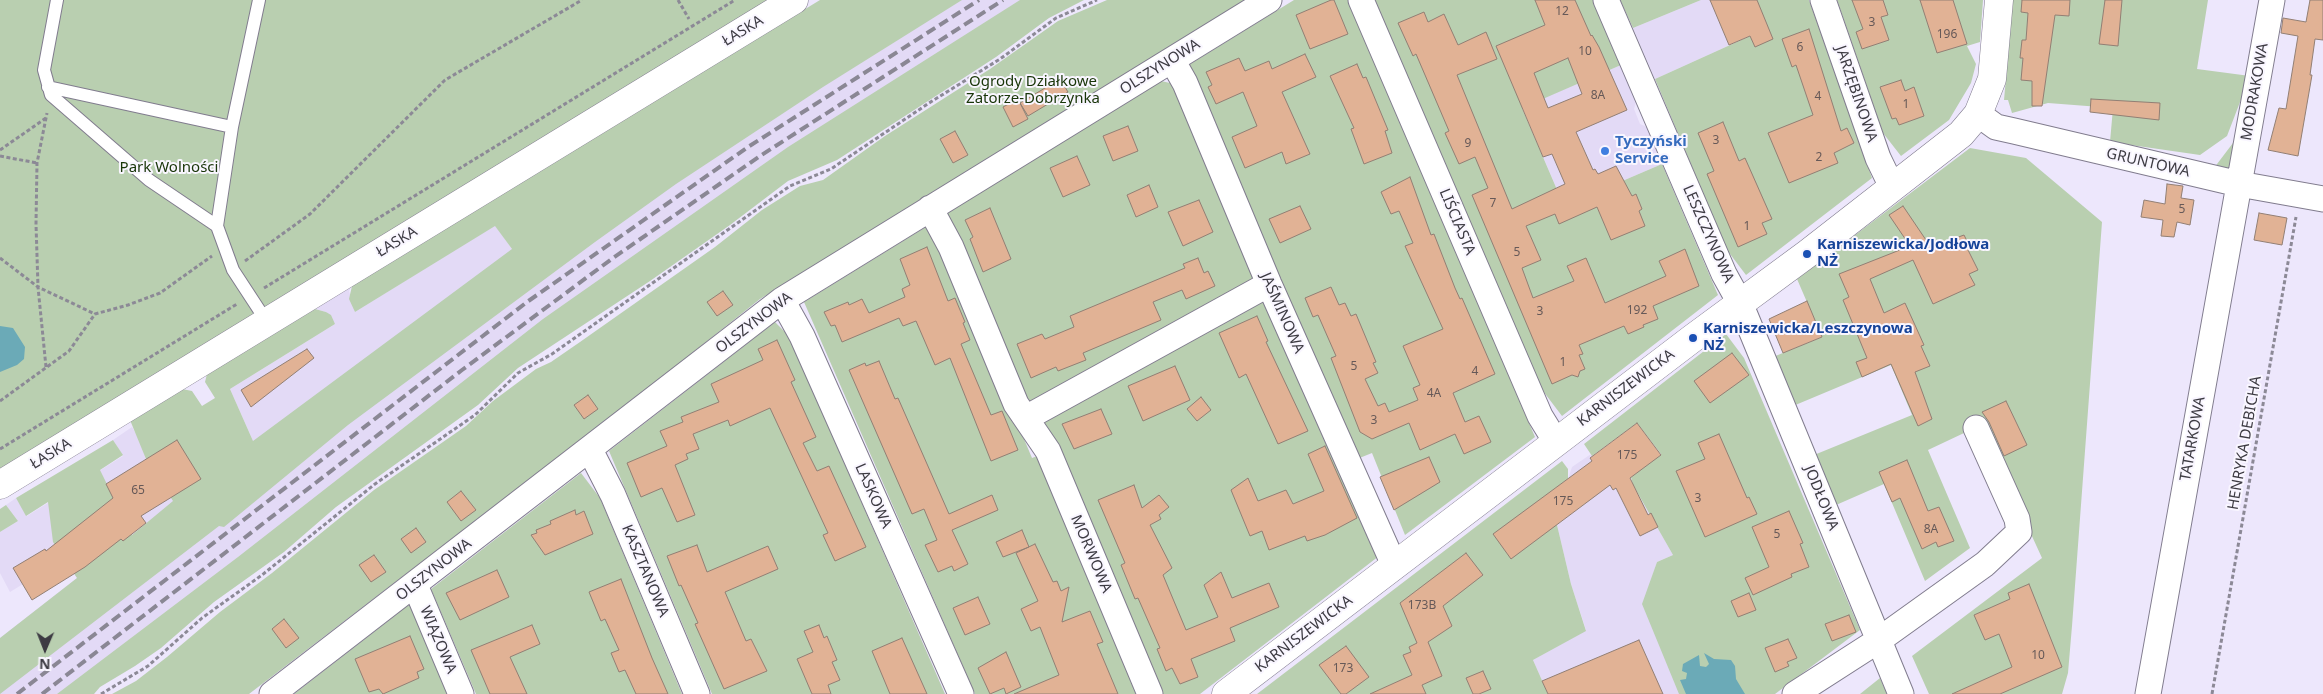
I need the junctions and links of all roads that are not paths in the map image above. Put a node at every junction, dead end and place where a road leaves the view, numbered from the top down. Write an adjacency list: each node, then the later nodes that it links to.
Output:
1 (57, 0): 11 (lane)
2 (258, 0): 13 (lane)
3 (794, 0): 22 (street, ŁASKA)
4 (1269, 0): 10 (street, OLSZYNOWA)
5 (1361, 0): 25 (street, LIŚCIASTA)
6 (1606, 0): 21 (street, LESZCZYNOWA)
7 (1822, 0): 15 (street, JARZĘBINOWA)
8 (1999, 0): 12 (street, KARNISZEWICKA)
9 (2272, 0): 14 (street, MODRAKOWA)
10 (1172, 60): 17 (street, OLSZYNOWA); 19 (street, JAŚMINOWA)
11 (49, 91): 13 (lane); 18 (lane)
12 (1978, 114): 14 (street, GRUNTOWA); 15 (street, KARNISZEWICKA)
13 (232, 127): 18 (lane)
14 (2239, 184): 16 (street, GRUNTOWA); 39 (street, TATARKOWA)
15 (1892, 187): 21 (street, KARNISZEWICKA)
16 (2311, 197)
17 (930, 208): 20 (street, OLSZYNOWA); 23 (street, MORWOWA)
18 (217, 226): 22 (lane)
19 (1269, 284): 23 (street); 28 (street, JAŚMINOWA)
20 (782, 300): 26 (street, OLSZYNOWA); 34 (street, LASKOWA)
21 (1740, 303): 25 (street, KARNISZEWICKA); 30 (street, JODŁOWA)
22 (267, 322): 27 (street, ŁASKA)
23 (1026, 418): 35 (street, MORWOWA)
24 (1976, 428): 30 (street)
25 (1556, 442): 28 (street, KARNISZEWICKA)
26 (590, 450): 29 (street, OLSZYNOWA); 33 (street, KASZTANOWA)
27 (0, 485)
28 (1394, 565): 36 (street, KARNISZEWICKA)
29 (415, 585): 31 (street, OLSZYNOWA); 32 (street, WIĄZOWA)
30 (1879, 640): 37 (street); 38 (street, JODŁOWA)
31 (272, 694)
32 (462, 694)
33 (697, 694)
34 (961, 694)
35 (1150, 694)
36 (1226, 694)
37 (1796, 694)
38 (1901, 694)
39 (2148, 694)

